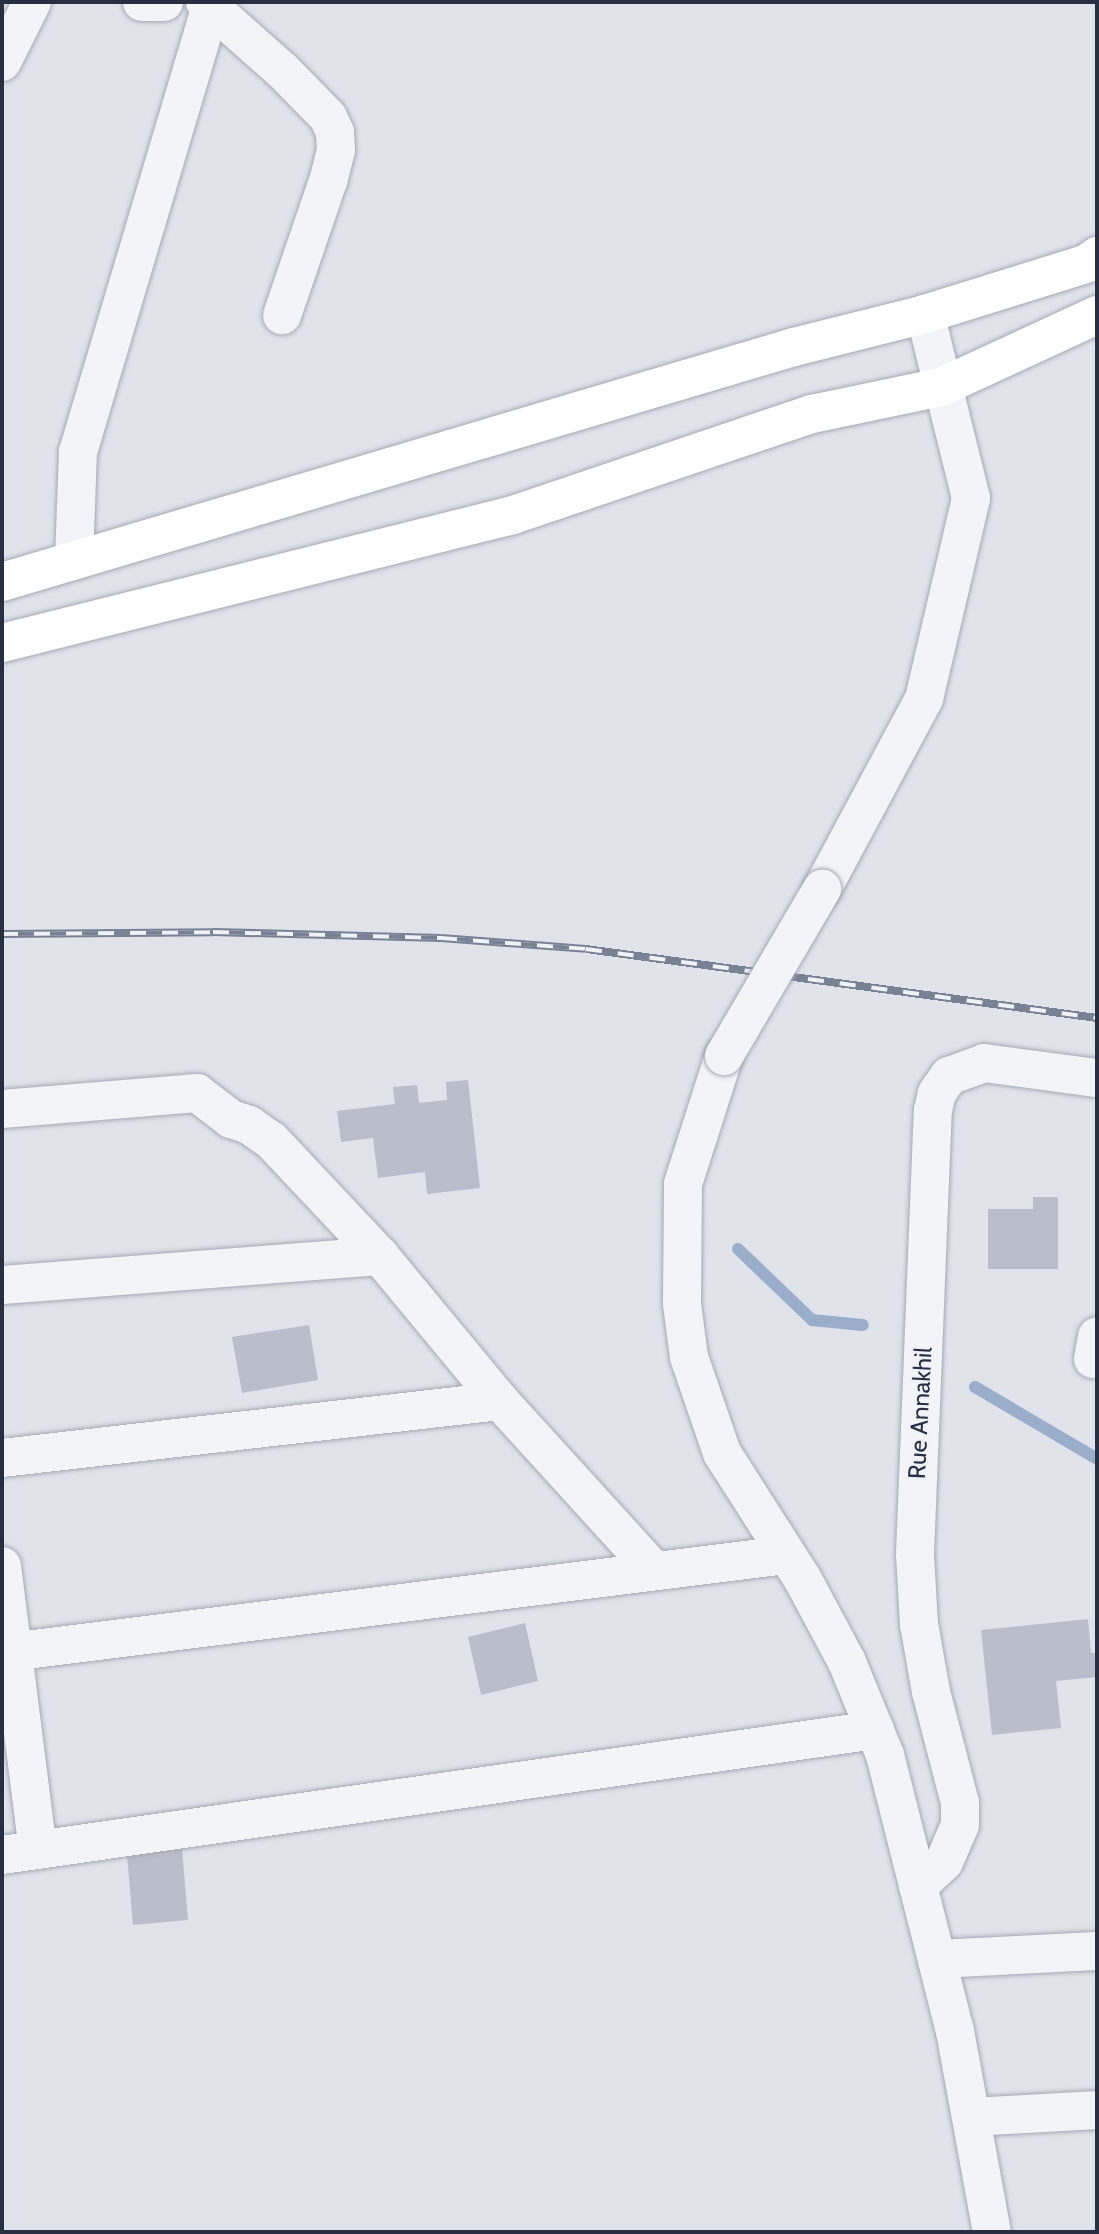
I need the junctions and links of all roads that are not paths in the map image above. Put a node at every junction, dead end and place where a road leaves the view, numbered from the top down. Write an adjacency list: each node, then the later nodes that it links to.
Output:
1 (32, 2): 5 (street)
2 (142, 2): 3 (street)
3 (163, 2)
4 (207, 5): 8 (street); 11 (street)
5 (2, 62)
6 (1097, 256): 7 (main road)
7 (925, 313): 10 (street); 11 (main road)
8 (282, 315)
9 (1097, 315): 10 (main road)
10 (941, 387): 13 (main road); 20 (street, bridge)
11 (74, 560): 12 (main road)
12 (2, 582)
13 (2, 643)
14 (1097, 1078): 26 (street, Rue Annakhil)
15 (2, 1109): 16 (street)
16 (380, 1256): 17 (street); 18 (street)
17 (2, 1285)
18 (500, 1401): 19 (street); 22 (street)
19 (2, 1458)
20 (786, 1555): 22 (street); 24 (street)
21 (2, 1566): 23 (street)
22 (652, 1568): 23 (street)
23 (8, 1653): 25 (street)
24 (875, 1730): 25 (street); 26 (street)
25 (20, 1853)
26 (918, 1886): 28 (street)
27 (1097, 1951): 28 (street)
28 (937, 1959): 30 (street)
29 (1097, 2110): 30 (street)
30 (972, 2117): 31 (street)
31 (992, 2232)

